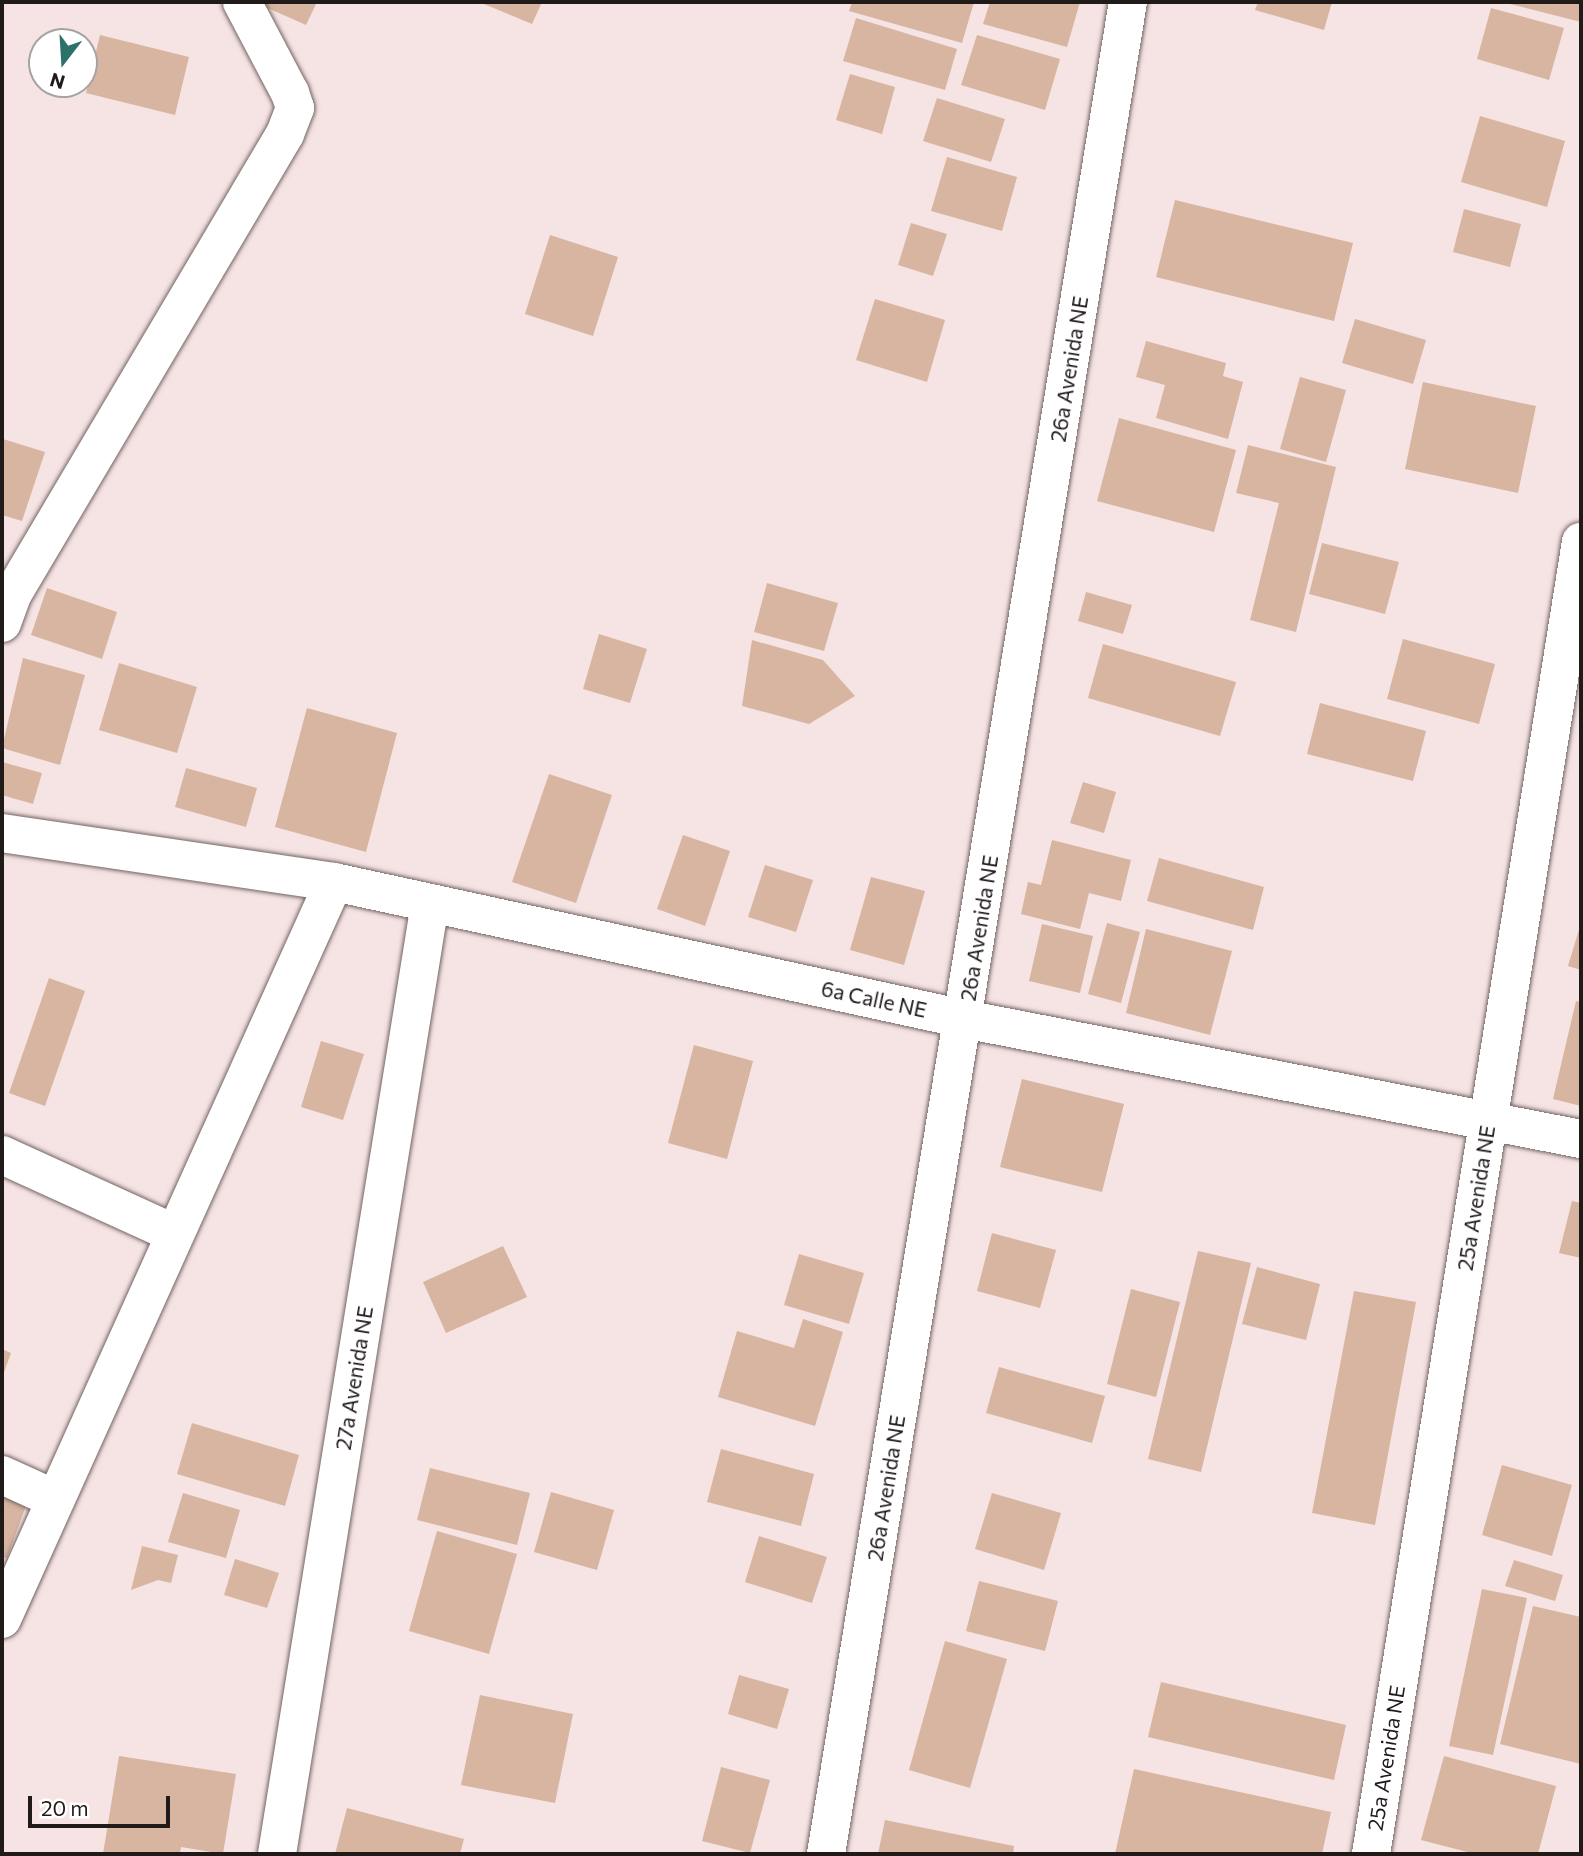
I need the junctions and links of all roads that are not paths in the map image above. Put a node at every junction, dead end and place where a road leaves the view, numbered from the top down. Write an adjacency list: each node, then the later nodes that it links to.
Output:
1 (242, 2): 4 (street)
2 (1128, 2): 8 (street, 26a Avenida NE)
3 (1581, 542): 9 (street, 25a Avenida NE)
4 (2, 623)
5 (2, 833): 6 (street, 6a Calle NE)
6 (334, 882): 7 (street, 6a Calle NE); 12 (street)
7 (430, 903): 8 (street, 6a Calle NE); 16 (street, 27a Avenida NE)
8 (964, 1019): 9 (street, 6a Calle NE); 17 (street, 26a Avenida NE)
9 (1489, 1119): 10 (street, 6a Calle NE); 18 (street, 25a Avenida NE)
10 (1581, 1139)
11 (2, 1155): 12 (street)
12 (171, 1232): 14 (street)
13 (2, 1475): 14 (street)
14 (55, 1499): 15 (street)
15 (2, 1619)
16 (277, 1854)
17 (826, 1854)
18 (1371, 1854)

